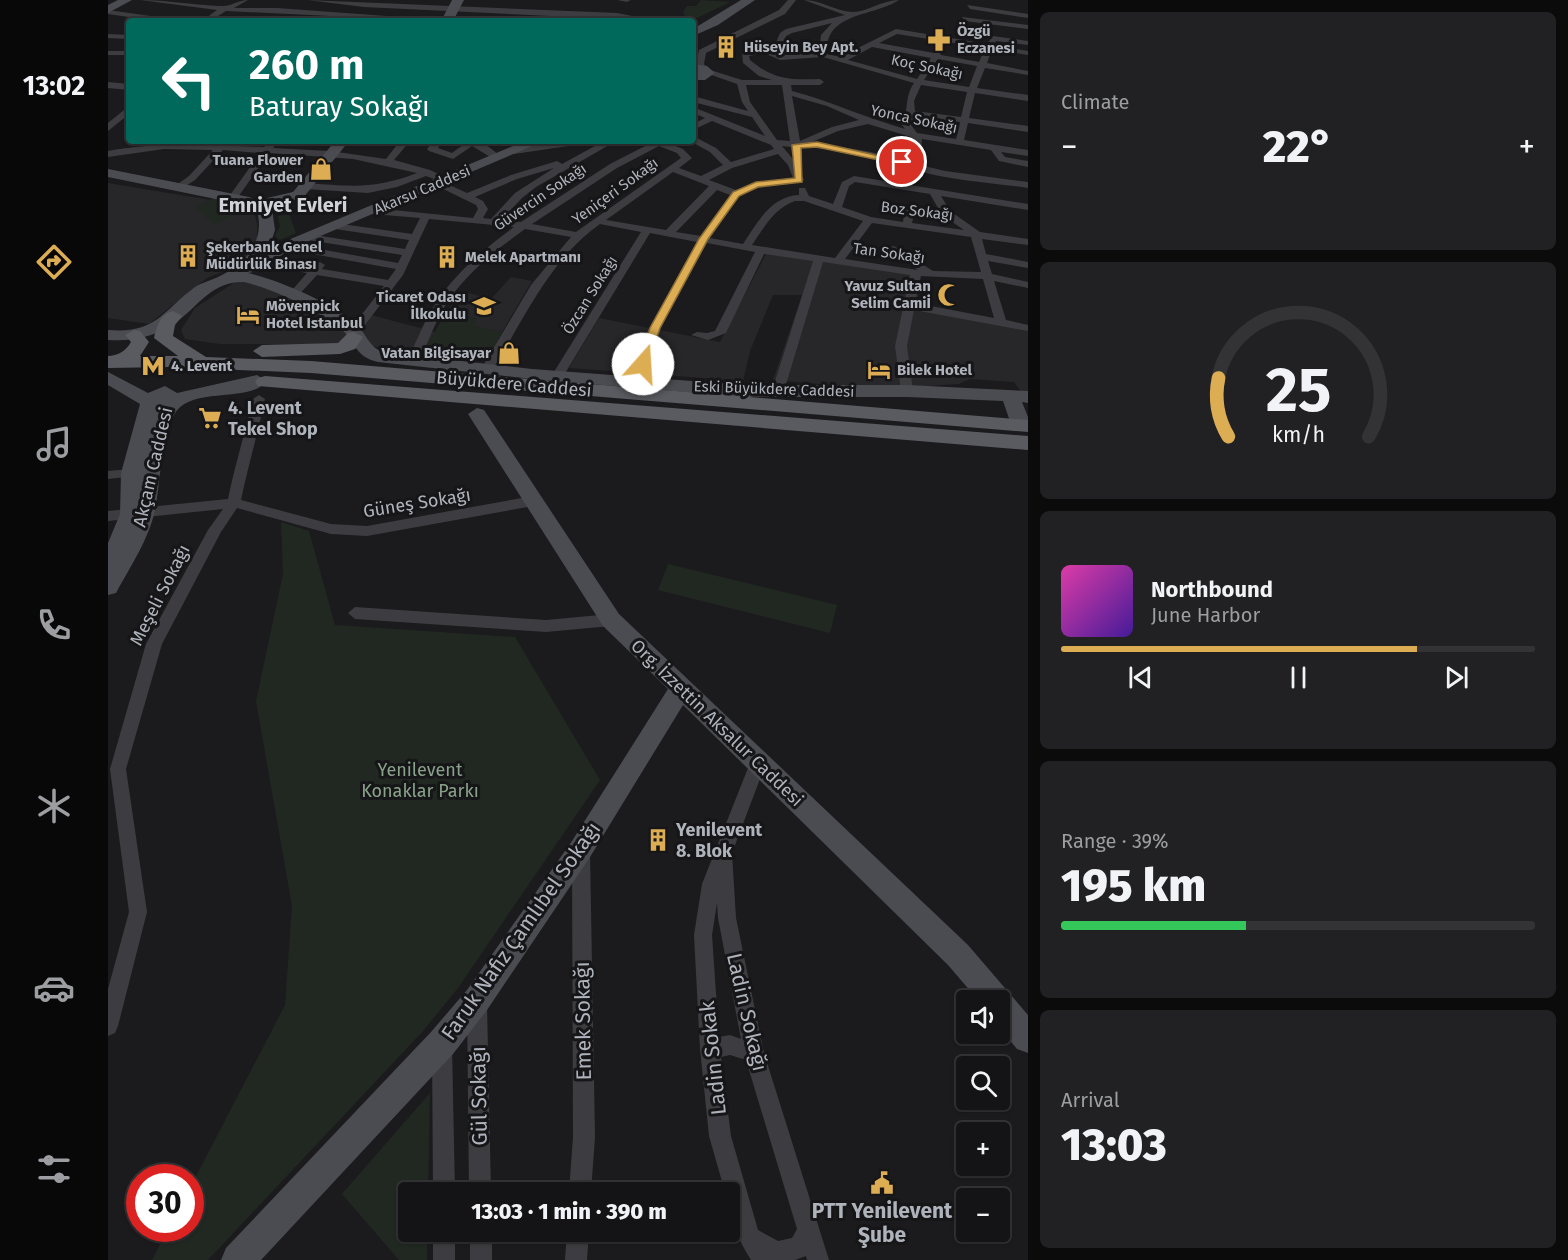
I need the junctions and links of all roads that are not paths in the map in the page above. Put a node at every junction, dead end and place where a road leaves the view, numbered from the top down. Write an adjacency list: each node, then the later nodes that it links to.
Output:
1 (126, 0): 21 (main road)
2 (144, 0): 18 (street)
3 (244, 0): 18 (street)
4 (249, 0): 19 (street)
5 (310, 0): 14 (street)
6 (621, 0): 7 (street)
7 (627, 0): 23 (street)
8 (733, 0): 34 (main road)
9 (746, 0): 38 (main road)
10 (792, 0): 53 (street)
11 (808, 0): 24 (street)
12 (895, 0): 24 (street)
13 (994, 0): 20 (street)
14 (394, 3): 16 (street); 30 (street)
15 (456, 4): 16 (street); 23 (street); 32 (main road)
16 (425, 6): 31 (street)
17 (970, 7): 20 (street)
18 (223, 9): 19 (street); 27 (street)
19 (277, 10): 22 (street)
20 (991, 10): 25 (street); 36 (street)
21 (108, 11): 26 (street)
22 (304, 12): 28 (street); 29 (street)
23 (628, 16): 33 (street)
24 (850, 16): 45 (street); 49 (street)
25 (1028, 16)
26 (153, 18)
27 (210, 18)
28 (300, 18)
29 (364, 18)
30 (375, 18)
31 (415, 18)
32 (449, 18)
33 (638, 18)
34 (696, 19)
35 (965, 19): 36 (street)
36 (989, 21): 37 (street)
37 (1028, 27)
38 (696, 32)
39 (108, 36): 40 (street)
40 (126, 37)
41 (949, 39): 43 (street); 44 (street); 50 (street)
42 (1028, 43): 44 (street)
43 (870, 44): 50 (street); 51 (street)
44 (990, 48): 48 (street); 52 (street)
45 (764, 50): 49 (street); 62 (street)
46 (108, 53): 47 (street)
47 (126, 53)
48 (1028, 53)
49 (823, 55): 51 (street, Koç Sokağı)
50 (934, 58): 52 (street); 58 (street)
51 (840, 60): 58 (street, Koç Sokağı)
52 (980, 66): 54 (street); 63 (street)
53 (698, 72): 56 (street)
54 (1028, 73)
55 (126, 80): 60 (street)
56 (739, 82): 62 (street); 69 (street)
57 (820, 82): 62 (street)
58 (918, 82): 63 (street, Koç Sokağı); 68 (street)
59 (108, 85): 60 (street)
60 (119, 86): 61 (street)
61 (126, 87)
62 (786, 87): 71 (street); 92 (street)
63 (972, 90): 64 (street, Koç Sokağı); 72 (street)
64 (1028, 98)
65 (696, 100): 69 (street)
66 (696, 111): 70 (street)
67 (126, 113): 74 (street)
68 (911, 113): 72 (street); 76 (street)
69 (754, 116): 93 (street)
70 (713, 117): 73 (street); 93 (street)
71 (868, 121): 76 (street, Yonca Sokağı); 92 (street, Yonca Sokağı)
72 (965, 121): 75 (street); 79 (street)
73 (696, 126)
74 (108, 128)
75 (1028, 129)
76 (915, 135): 79 (street, Yonca Sokağı); 106 (street)
77 (126, 141): 98 (street)
78 (696, 141): 105 (street)
79 (959, 143): 95 (street, Yonca Sokağı)
80 (270, 144): 96 (street)
81 (339, 144): 100 (main road)
82 (402, 144): 102 (street)
83 (436, 144): 84 (street)
84 (469, 144)
85 (477, 144): 101 (street)
86 (527, 144): 97 (main road, Akarsu Caddesi)
87 (562, 144): 97 (street)
88 (605, 144): 103 (street)
89 (655, 144): 135 (street, Güvercin Sokağı)
90 (663, 144): 107 (street, Yeniçeri Sokağı)
91 (238, 145): 94 (street); 96 (street)
92 (797, 145): 93 (street); 106 (street); 113 (street)
93 (777, 147): 105 (street); 113 (street)
94 (220, 148): 98 (street); 118 (street)
95 (995, 149): 99 (street, Yonca Sokağı); 104 (street)
96 (267, 150): 100 (street); 122 (street)
97 (514, 151): 111 (main road, Akarsu Caddesi)
98 (111, 153)
99 (1028, 153)
100 (331, 154): 102 (street); 116 (main road)
101 (495, 156)
102 (388, 161): 111 (street)
103 (566, 164): 109 (street); 114 (street)
104 (1028, 164)
105 (729, 166): 112 (street)
106 (915, 166): 115 (street)
107 (672, 168): 112 (street); 132 (street, Yeniçeri Sokağı)
108 (108, 173): 118 (main road)
109 (514, 177): 114 (street); 121 (street)
110 (108, 179): 118 (main road)
111 (436, 179): 116 (street); 121 (street); 128 (main road, Akarsu Caddesi)
112 (701, 180): 117 (street)
113 (799, 180): 120 (street); 123 (street)
114 (532, 185): 133 (street)
115 (1028, 185)
116 (305, 186): 125 (main road)
117 (715, 186): 120 (street); 138 (street)
118 (178, 188): 122 (main road)
119 (934, 192): 124 (street); 126 (street); 139 (street)
120 (736, 194): 143 (street)
121 (469, 196): 130 (street)
122 (233, 198): 125 (main road)
123 (805, 198): 126 (street, Boz Sokağı); 147 (street)
124 (1028, 207)
125 (264, 208): 144 (main road)
126 (836, 209): 131 (street, Boz Sokağı)
127 (905, 210): 136 (street)
128 (373, 211): 129 (street); 134 (main road, Akarsu Caddesi)
129 (426, 216): 130 (street); 142 (street)
130 (477, 220): 133 (street)
131 (869, 220): 136 (street, Boz Sokağı); 155 (street)
132 (597, 221): 137 (street, Tan Sokağı); 140 (street, Yeniçeri Sokağı)
133 (494, 222): 135 (street)
134 (335, 225): 141 (main road, Akarsu Caddesi); 142 (street)
135 (520, 225): 140 (street); 177 (street, Güvercin Sokağı)
136 (907, 225): 139 (street, Boz Sokağı)
137 (647, 230): 138 (street, Tan Sokağı); 181 (street, Özcan Sokağı)
138 (670, 232): 143 (street, Tan Sokağı)
139 (975, 233): 145 (street, Boz Sokağı); 152 (street)
140 (578, 235): 179 (street, Yeniçeri Sokağı)
141 (308, 237): 146 (main road, Akarsu Caddesi); 150 (street)
142 (417, 238): 150 (street)
143 (704, 239): 147 (street, Tan Sokağı); 182 (street)
144 (266, 240): 146 (main road); 154 (main road)
145 (1028, 242)
146 (285, 246): 151 (street); 154 (main road, Akarsu Caddesi)
147 (746, 247): 149 (street, Tan Sokağı)
148 (894, 249): 160 (street)
149 (761, 250): 153 (street, Tan Sokağı); 176 (street)
150 (410, 253): 157 (street)
151 (330, 254): 157 (street); 158 (street)
152 (984, 257): 156 (street); 161 (street)
153 (819, 258): 155 (street, Tan Sokağı); 184 (street)
154 (257, 260): 158 (street); 162 (main road, Akarsu Caddesi); 163 (main road, Akarsu Caddesi)
155 (838, 261): 159 (street, Tan Sokağı)
156 (1028, 265)
157 (402, 267): 164 (street)
158 (314, 271): 164 (street); 166 (street)
159 (916, 273): 160 (street, Tan Sokağı); 167 (street)
160 (930, 273): 161 (street, Tan Sokağı)
161 (988, 276): 165 (street, Tan Sokağı); 169 (street)
162 (227, 279): 163 (main road); 170 (main road, Akarsu Caddesi)
163 (252, 279): 166 (main road, Eski Büyükdere Caddesi)
164 (391, 284): 175 (street)
165 (1028, 285)
166 (292, 296): 175 (main road, Eski Büyükdere Caddesi)
167 (911, 306): 169 (street); 185 (street)
168 (108, 320): 170 (main road)
169 (1000, 323): 172 (street)
170 (165, 326): 173 (main road); 178 (main road)
171 (108, 327): 173 (main road)
172 (1028, 328)
173 (139, 334): 174 (main road); 180 (main road)
174 (108, 335)
175 (354, 335): 177 (main road, Eski Büyükdere Caddesi); 178 (main road)
176 (697, 335)
177 (412, 361): 179 (main road, Eski Büyükdere Caddesi)
178 (201, 362): 180 (main road, Büyükdere Caddesi); 189 (main road, Büyükdere Caddesi)
179 (487, 369): 181 (main road, Eski Büyükdere Caddesi)
180 (111, 370): 183 (main road, Büyükdere Caddesi); 187 (main road)
181 (558, 375): 182 (main road, Eski Büyükdere Caddesi)
182 (636, 382): 184 (main road, Eski Büyükdere Caddesi)
183 (258, 390): 187 (main road); 190 (main road, Büyükdere Caddesi); 195 (street, Meşeli Sokağı)
184 (778, 391): 185 (main road, Eski Büyükdere Caddesi)
185 (907, 391): 186 (main road, Eski Büyükdere Caddesi)
186 (1019, 397): 189 (main road)
187 (159, 406): 192 (main road, Akçam Caddesi)
188 (477, 414): 194 (main road, Org. İzzettin Aksalur Caddesi)
189 (1026, 429): 190 (main road, Büyükdere Caddesi)
190 (928, 436): 191 (main road)
191 (1028, 454)
192 (140, 472): 193 (street); 196 (main road, Akçam Caddesi)
193 (108, 475)
194 (533, 501): 195 (street, Güneş Sokağı); 201 (main road, Org. İzzettin Aksalur Caddesi)
195 (234, 503): 196 (street, Güneş Sokağı); 204 (street, Meşeli Sokağı)
196 (137, 512): 197 (street, Güneş Sokağı); 198 (main road, Akçam Caddesi); 199 (main road, Akçam Caddesi)
197 (108, 516)
198 (108, 569)
199 (108, 587)
200 (356, 613): 201 (street)
201 (611, 620): 202 (main road, Org. İzzettin Aksalur Caddesi)
202 (681, 688): 203 (main road, Org. İzzettin Aksalur Caddesi); 205 (main road, Faruk Nafiz Çamlıbel Sokağı)
203 (758, 762): 206 (street, Ladin Sokağı); 207 (main road, Org. İzzettin Aksalur Caddesi)
204 (113, 770): 210 (street, Meşeli Sokağı)
205 (581, 849): 208 (main road, Faruk Nafiz Çamlıbel Sokağı); 217 (street, Emek Sokağı)
206 (724, 850): 213 (street, Ladin Sokak); 214 (street, Ladin Sokağı)
207 (988, 990)
208 (477, 1000): 212 (main road, Faruk Nafiz Çamlıbel Sokağı); 216 (street, Gül Sokağı)
209 (1010, 1016): 211 (main road, Org. İzzettin Aksalur Caddesi)
210 (108, 1026)
211 (1028, 1038)
212 (442, 1043): 215 (street); 223 (main road, Faruk Nafiz Çamlıbel Sokağı)
213 (710, 1049): 214 (street); 219 (street, Ladin Sokak)
214 (754, 1053): 218 (street, Ladin Sokağı)
215 (444, 1182)
216 (480, 1182)
217 (581, 1182)
218 (809, 1230): 219 (street); 228 (street, Ladin Sokağı)
219 (749, 1238): 227 (street, Ladin Sokak)
220 (444, 1242): 224 (street)
221 (481, 1242): 225 (street)
222 (577, 1242): 226 (street)
223 (237, 1260)
224 (444, 1260)
225 (481, 1260)
226 (576, 1260)
227 (765, 1260)
228 (818, 1260)

